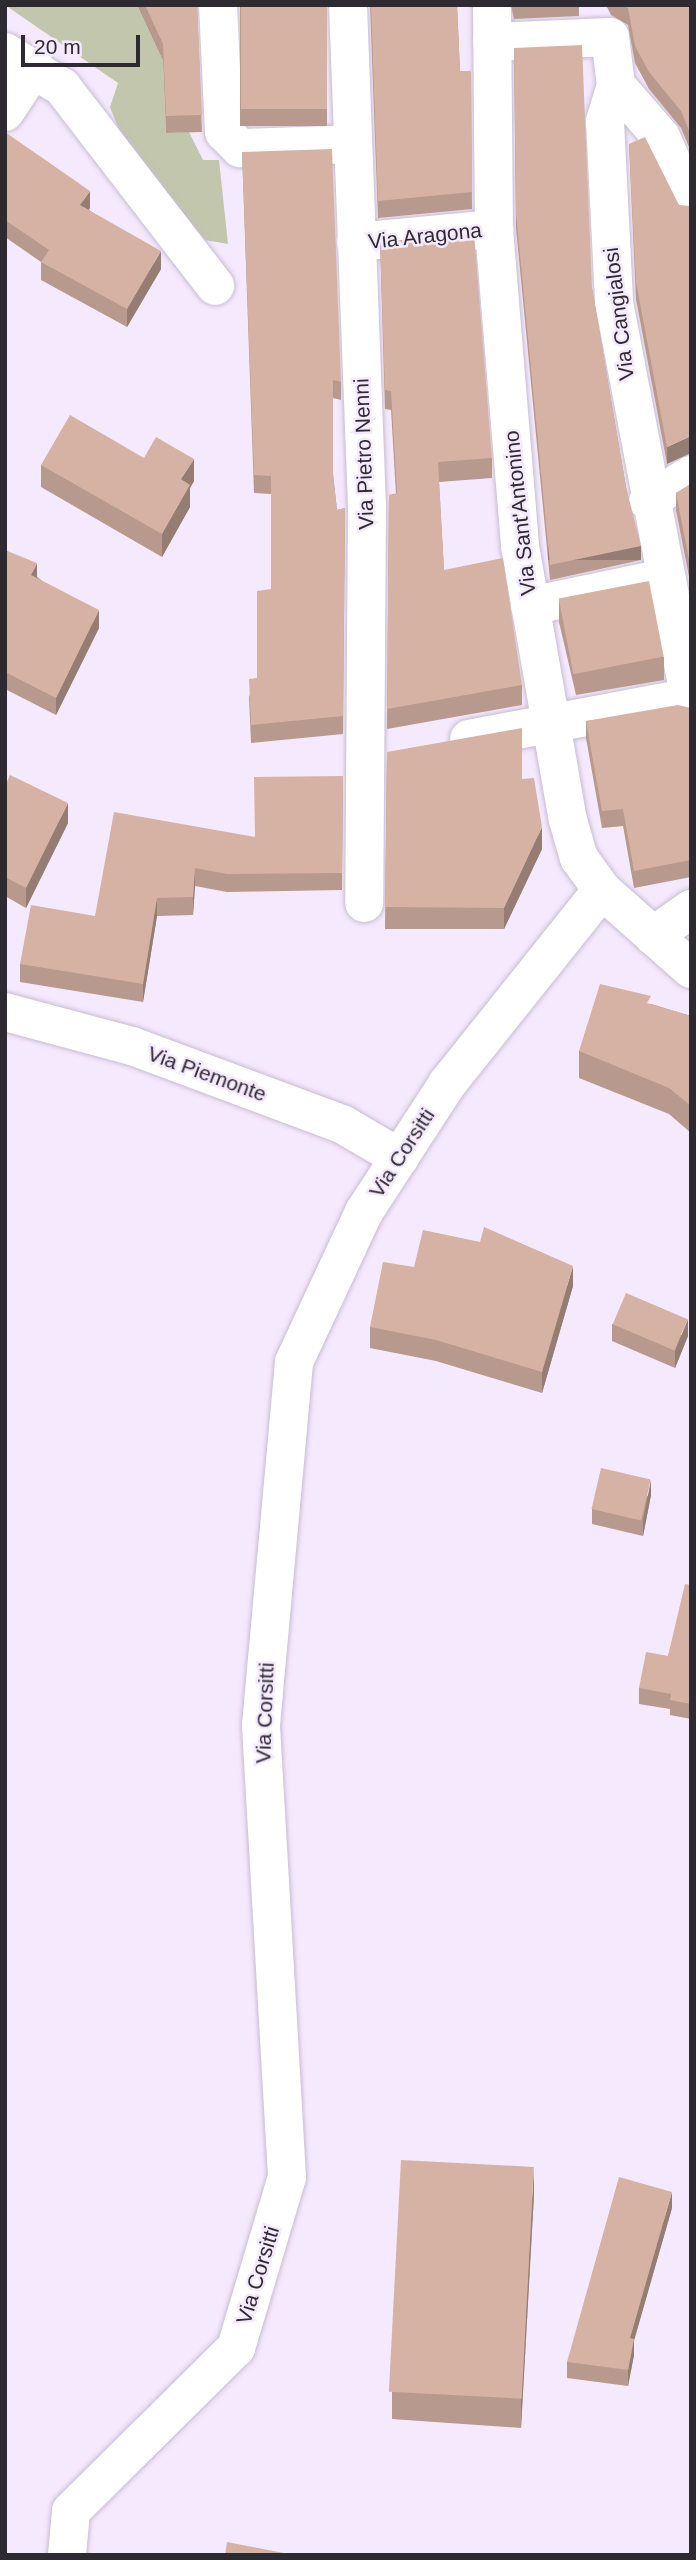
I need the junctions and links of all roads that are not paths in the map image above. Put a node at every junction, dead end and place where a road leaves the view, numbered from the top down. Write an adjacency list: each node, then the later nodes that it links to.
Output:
1 (218, 5): 7 (street)
2 (348, 5): 7 (street, Via Pietro Nenni)
3 (492, 23): 5 (street, Via Cangialosi); 9 (street, Via Sant'Antonino)
4 (20, 59): 6 (street); 11 (street)
5 (617, 85): 8 (street); 13 (street, Via Cangialosi)
6 (5, 113)
7 (353, 144): 10 (street, Via Pietro Nenni)
8 (691, 204)
9 (494, 229): 10 (street, Via Aragona); 15 (street, Via Sant'Antonino)
10 (356, 242): 19 (street, Via Pietro Nenni)
11 (215, 286)
12 (691, 475): 13 (street)
13 (648, 501): 14 (street, Via Cangialosi)
14 (664, 578): 15 (street); 16 (street, Via Cangialosi)
15 (530, 606): 18 (street, Via Sant'Antonino)
16 (682, 612): 17 (street, Via Cangialosi)
17 (690, 699): 18 (street)
18 (551, 723): 19 (street); 20 (street, Via Sant'Antonino)
19 (365, 755): 21 (street, Via Pietro Nenni)
20 (602, 890): 23 (street, Via Sant'Antonino); 26 (street, Via Corsitti)
21 (363, 903)
22 (691, 909): 23 (street)
23 (653, 936): 24 (street, Via Sant'Antonino)
24 (691, 969)
25 (5, 1012): 26 (street, Via Piemonte)
26 (400, 1158): 27 (street, Via Corsitti)
27 (67, 2555)

